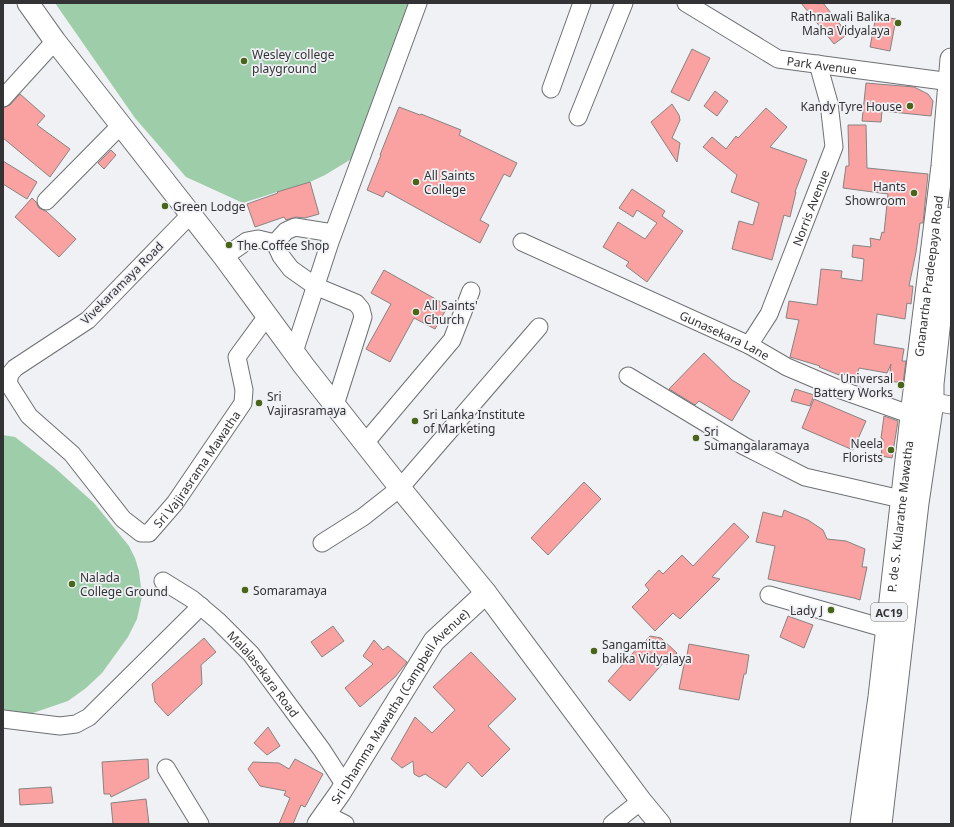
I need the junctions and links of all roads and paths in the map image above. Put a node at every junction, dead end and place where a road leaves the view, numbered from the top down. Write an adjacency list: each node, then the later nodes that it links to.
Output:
1 (28, 3): 6 (main road)
2 (418, 3): 17 (street)
3 (582, 3): 10 (street)
4 (624, 3): 12 (street)
5 (686, 3): 8 (street, Park Avenue)
6 (55, 41): 11 (street); 13 (main road)
7 (951, 59): 9 (main road, Gnanartha Pradeepaya Road / AC19)
8 (818, 64): 9 (street, Park Avenue); 25 (street, Norris Avenue)
9 (950, 81): 30 (main road, Gnanartha Pradeepaya Road / AC19)
10 (551, 89)
11 (3, 98)
12 (578, 117)
13 (121, 124): 14 (street); 15 (main road)
14 (46, 201)
15 (191, 214): 20 (main road); 27 (street, Vivekaramaya Road)
16 (951, 218): 30 (main road, Gnanartha Pradeepaya Road / AC19)
17 (333, 233): 19 (street); 21 (street)
18 (522, 242): 25 (street, Gunasekara Lane)
19 (275, 243): 20 (street); 21 (street)
20 (224, 257): 23 (main road)
21 (315, 286): 26 (street); 29 (street)
22 (471, 291): 31 (street)
23 (267, 316): 26 (main road); 27 (street, Sri Vajirasrama Mawatha)
24 (539, 327): 32 (street)
25 (749, 345): 30 (street, Gunasekara Lane)
26 (294, 352): 29 (main road)
27 (10, 374)
28 (628, 376): 33 (street)
29 (336, 405): 31 (main road)
30 (928, 408): 33 (main road, P. de S. Kularatne Mawatha / AC19)
31 (365, 443): 32 (main road)
32 (400, 488): 34 (street); 36 (main road)
33 (910, 501): 39 (main road, P. de S. Kularatne Mawatha / AC19); 50 (main road, P. de S. Kularatne Mawatha / AC19)
34 (322, 543)
35 (163, 581): 38 (street, Malalasekara Road)
36 (486, 593): 42 (main road, Sri Dhamma Mawatha (Campbell Avenue)); 43 (main road)
37 (769, 595): 39 (street)
38 (201, 606): 40 (street); 42 (street, Malalasekara Road)
39 (887, 629): 49 (main road, P. de S. Kularatne Mawatha / AC19)
40 (3, 719)
41 (166, 768): 45 (street)
42 (344, 784): 44 (main road, Sri Dhamma Mawatha (Campbell Avenue))
43 (641, 801): 47 (street); 48 (main road)
44 (322, 819): 46 (street)
45 (200, 824)
46 (345, 824)
47 (612, 824)
48 (660, 824)
49 (861, 824)
50 (881, 824)

